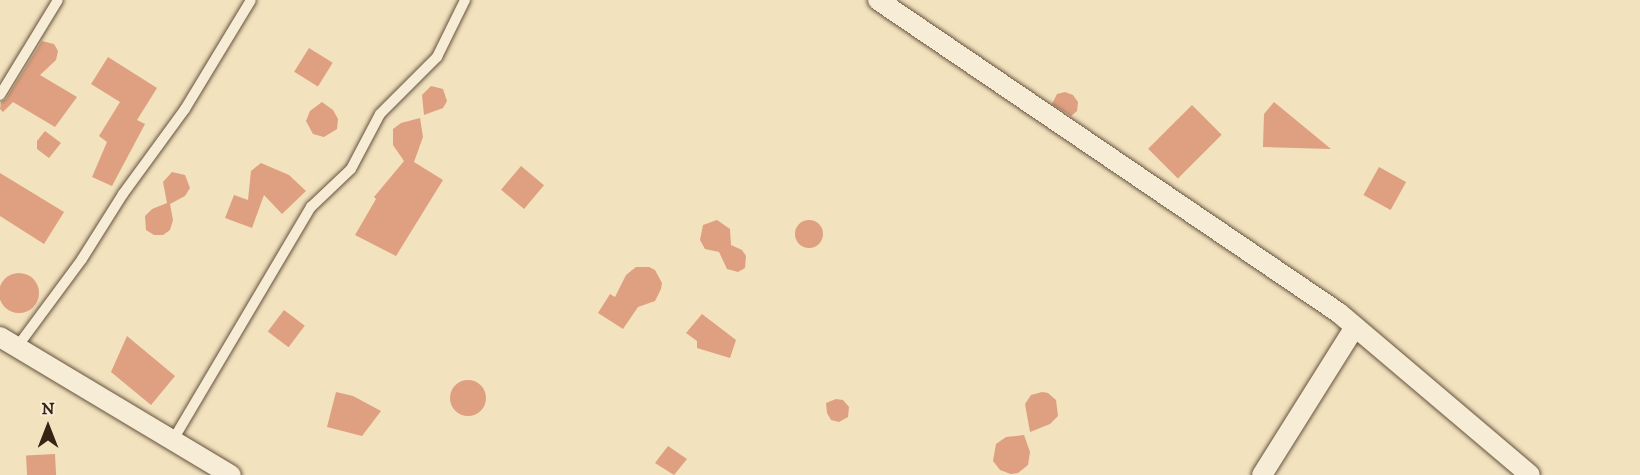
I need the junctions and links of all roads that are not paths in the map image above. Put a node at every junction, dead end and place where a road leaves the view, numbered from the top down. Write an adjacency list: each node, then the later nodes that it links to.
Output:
1 (58, 0): 5 (lane)
2 (251, 0): 7 (lane)
3 (465, 0): 8 (lane)
4 (878, 0): 6 (street)
5 (0, 95)
6 (1355, 327): 10 (street); 11 (street)
7 (8, 342): 8 (street)
8 (173, 440): 9 (street)
9 (231, 475)
10 (1262, 475)
11 (1530, 475)

